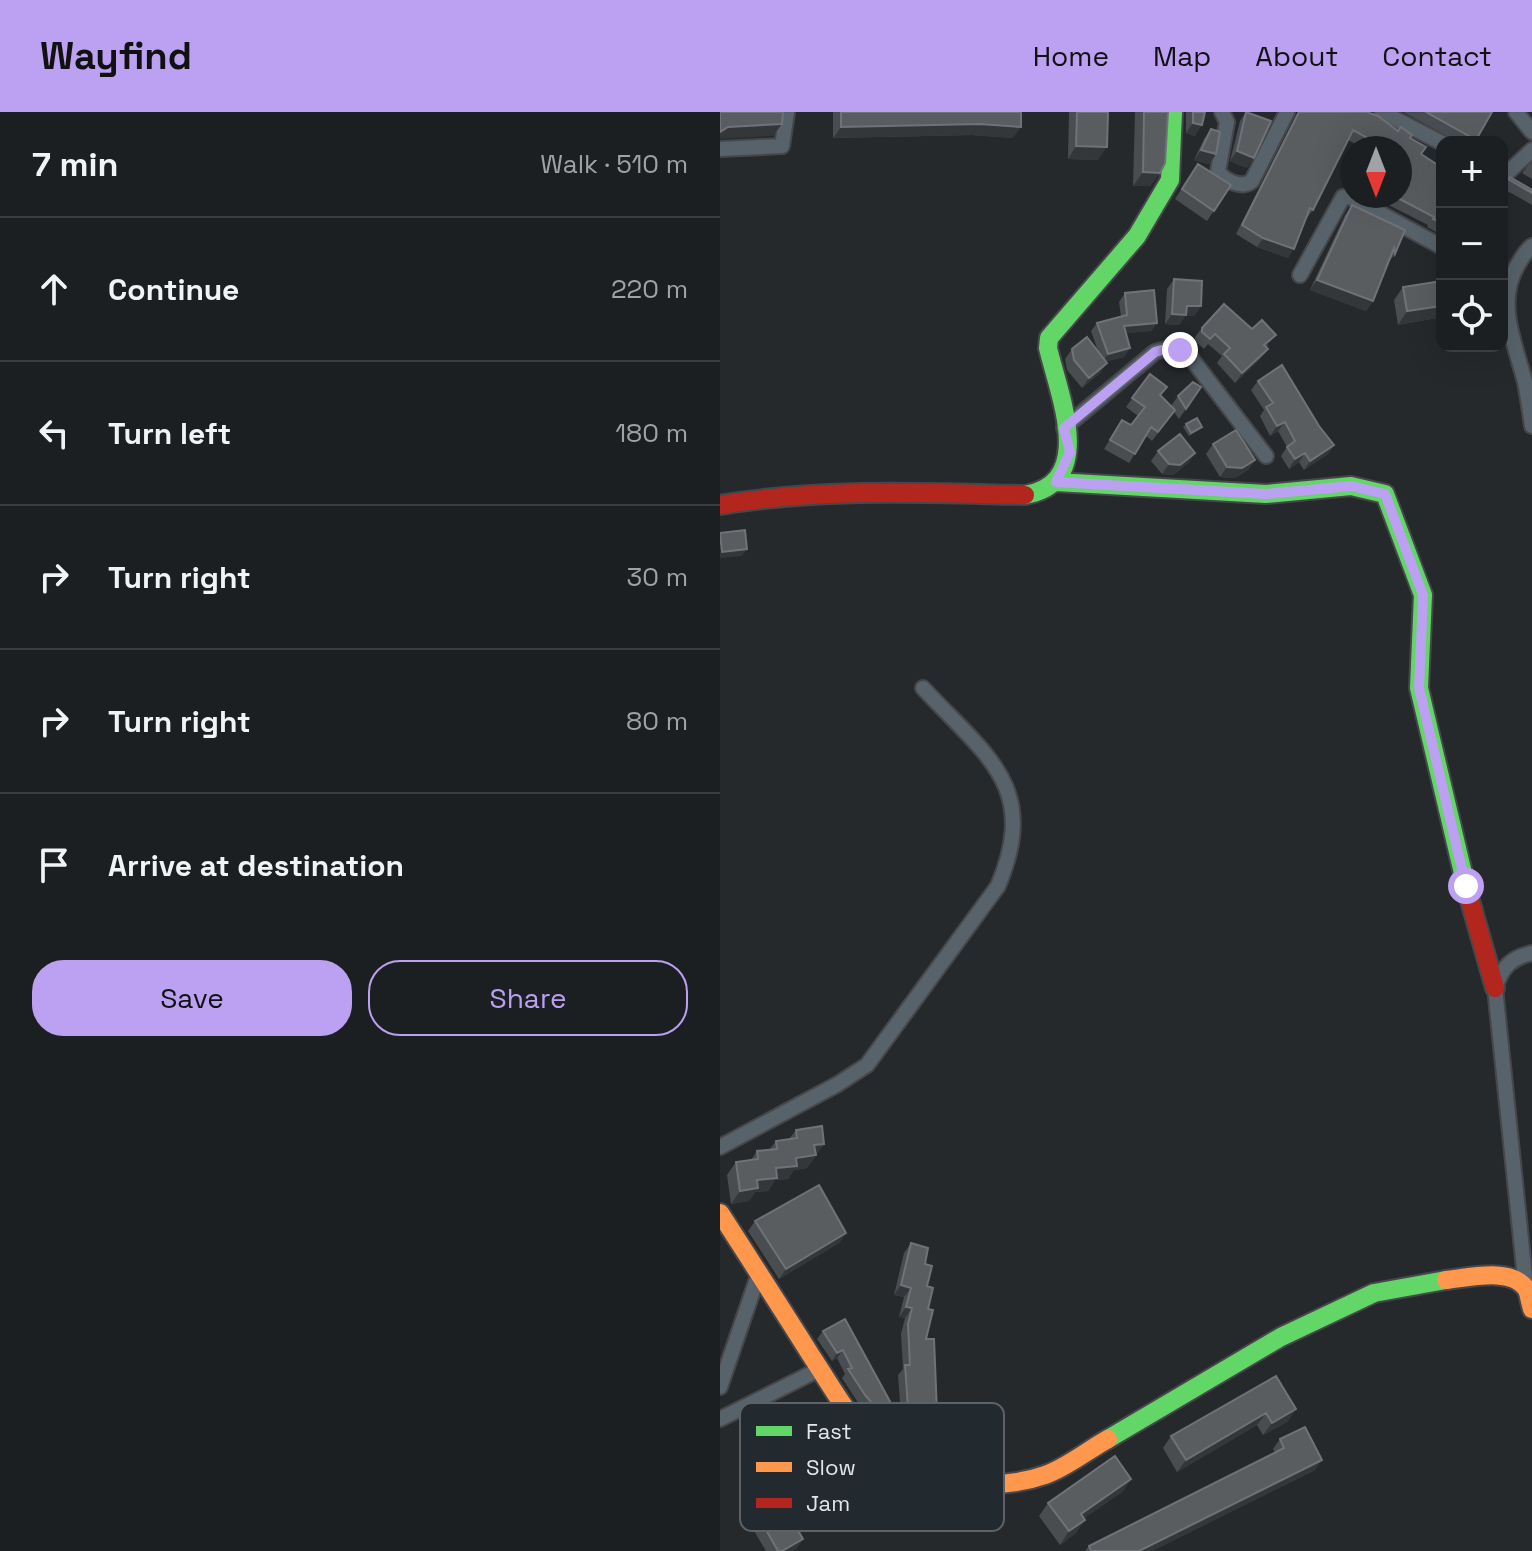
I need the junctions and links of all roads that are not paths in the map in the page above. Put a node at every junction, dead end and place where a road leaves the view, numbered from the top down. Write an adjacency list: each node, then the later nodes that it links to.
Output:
1 (787, 112): 9 (street)
2 (1173, 112): 18 (street)
3 (1222, 112): 4 (street)
4 (1287, 112)
5 (1382, 112): 8 (street)
6 (1516, 112): 7 (street)
7 (1532, 132)
8 (1436, 140)
9 (720, 149)
10 (1532, 150): 11 (street)
11 (1509, 177)
12 (1436, 244): 14 (street)
13 (1532, 246): 15 (street)
14 (1300, 275)
15 (1507, 280)
16 (1508, 303): 17 (street)
17 (1532, 426)
18 (1064, 428): 19 (street); 20 (street)
19 (1266, 456)
20 (1056, 482): 21 (street); 24 (street)
21 (720, 505)
22 (923, 688): 25 (street)
23 (1532, 953): 24 (street)
24 (1495, 988): 28 (street)
25 (720, 1147)
26 (720, 1213): 27 (street)
27 (758, 1276): 30 (street); 31 (street)
28 (1526, 1288): 29 (street); 36 (street)
29 (1532, 1309)
30 (820, 1369): 32 (street); 33 (street)
31 (720, 1387)
32 (752, 1403)
33 (842, 1403)
34 (740, 1409): 35 (street)
35 (720, 1419)
36 (1004, 1482)

